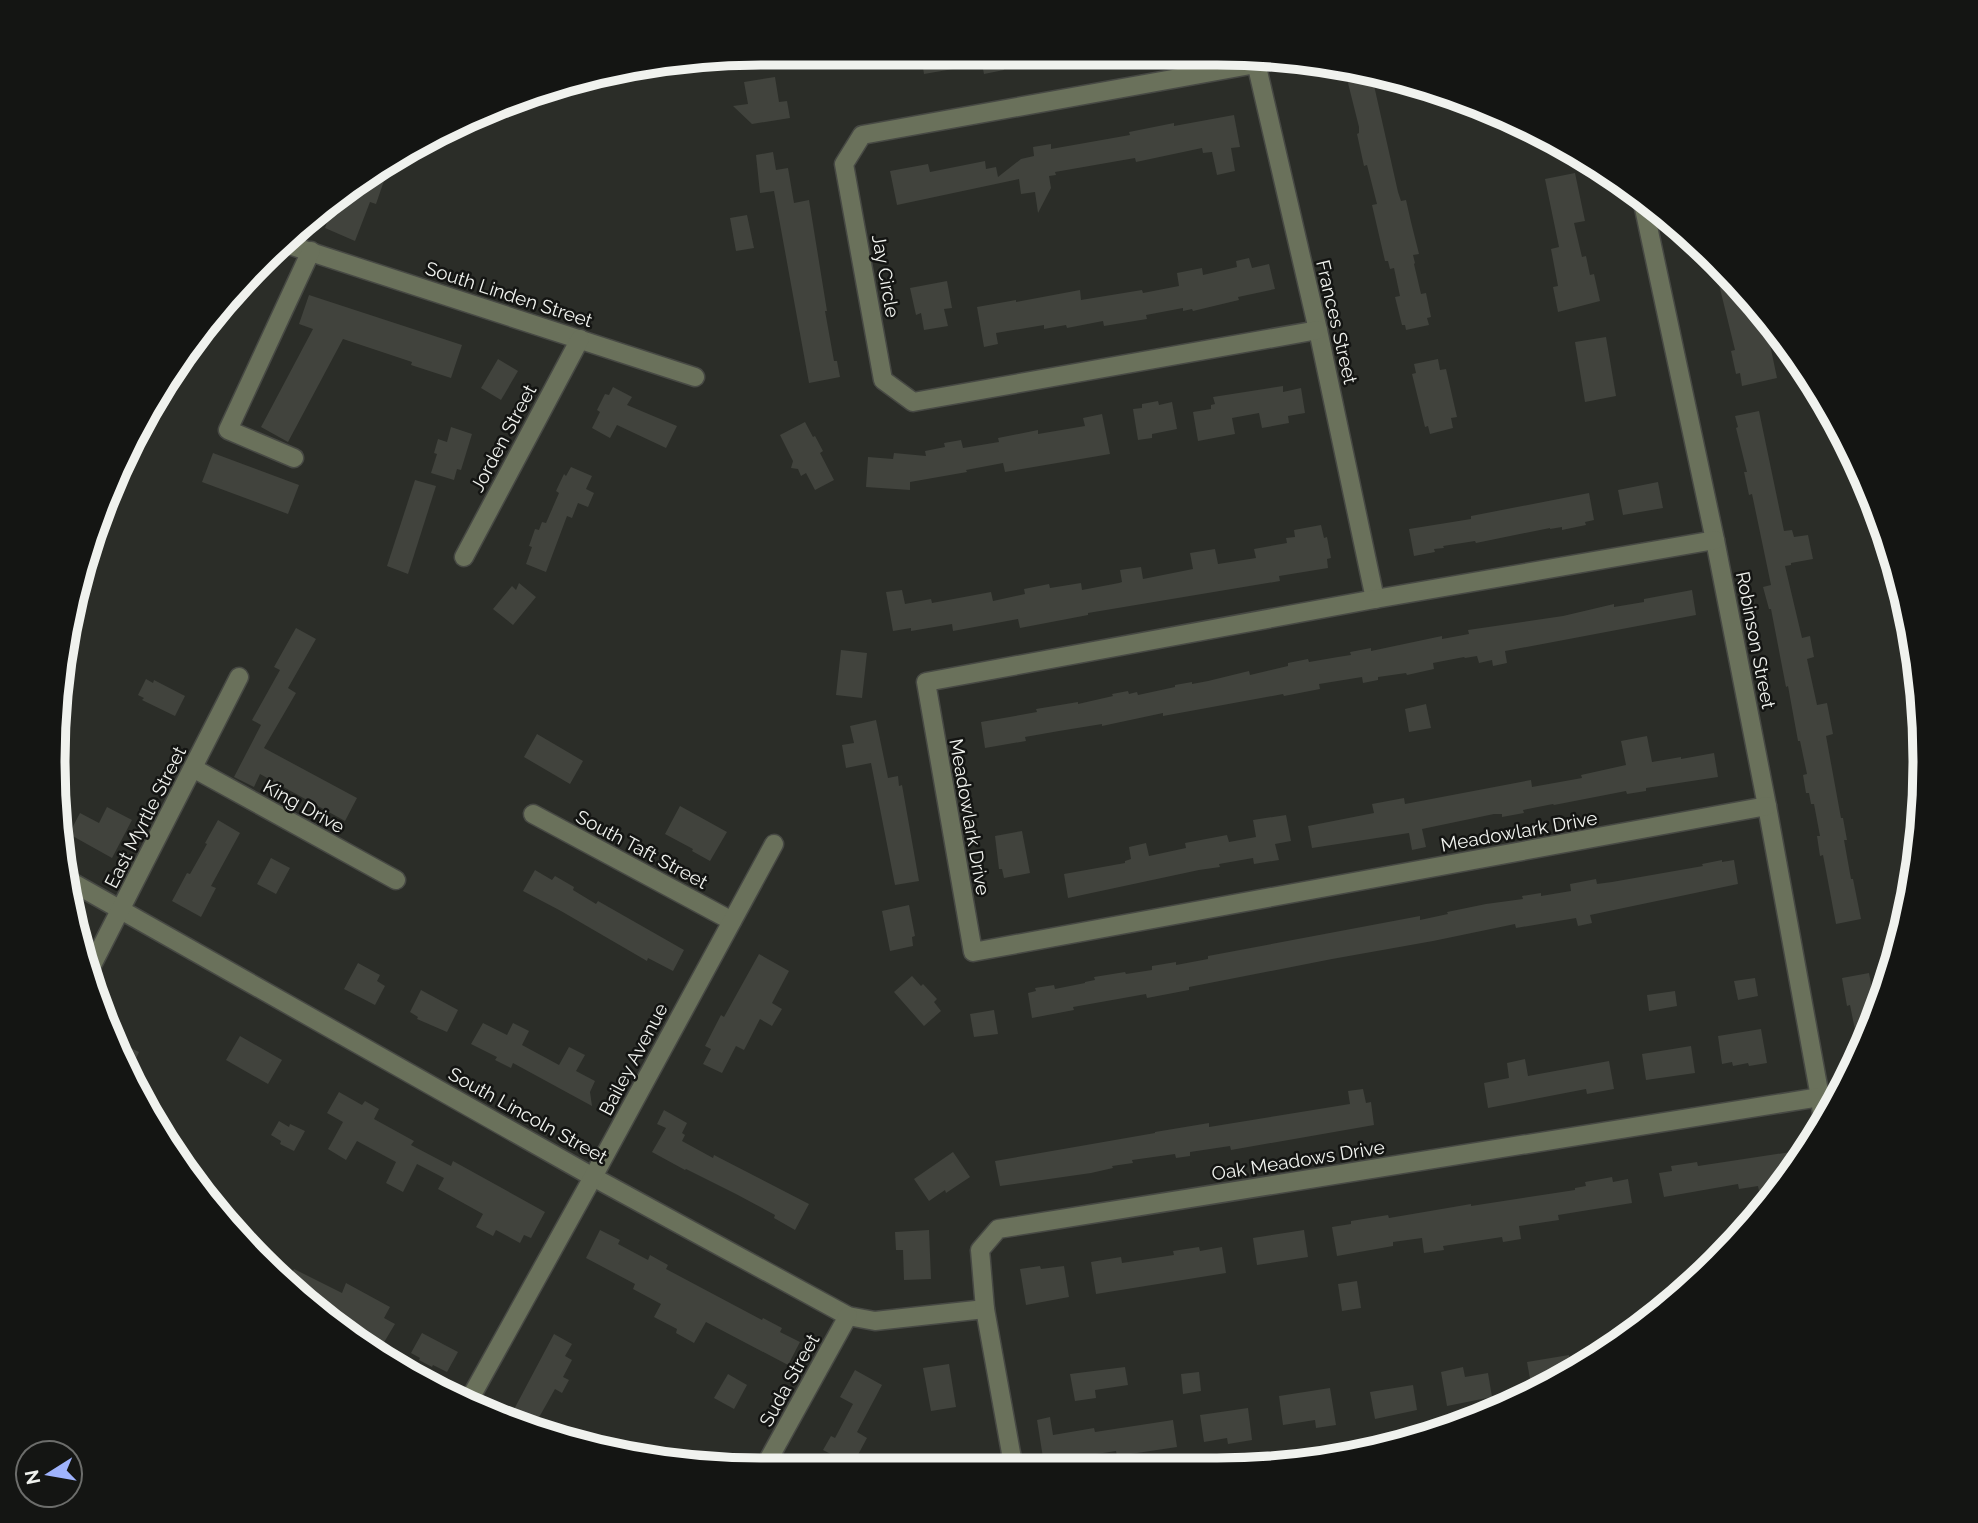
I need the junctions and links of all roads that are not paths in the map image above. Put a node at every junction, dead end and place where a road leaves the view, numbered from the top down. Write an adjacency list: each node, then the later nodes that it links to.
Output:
1 (1223, 65): 6 (street, Jay Circle)
2 (1257, 66): 6 (street, Frances Street)
3 (1645, 212): 10 (street, Robinson Street)
4 (293, 246): 5 (street, South Linden Street)
5 (311, 251): 7 (street, South Linden Street); 9 (street)
6 (1318, 330): 12 (street, Frances Street)
7 (580, 339): 8 (street, South Linden Street); 11 (street, Jorden Street)
8 (695, 377)
9 (294, 458)
10 (1715, 540): 12 (street, Meadowlark Drive); 15 (street, Robinson Street)
11 (464, 557)
12 (1375, 599): 15 (street, Meadowlark Drive)
13 (239, 677): 14 (street, East Myrtle Street)
14 (192, 768): 18 (street, King Drive); 20 (street, East Myrtle Street)
15 (1767, 806): 23 (street, Robinson Street)
16 (533, 814): 21 (street, South Taft Street)
17 (774, 845): 21 (street, Bailey Avenue)
18 (396, 880)
19 (76, 885): 20 (street, South Lincoln Street)
20 (121, 910): 22 (street, East Myrtle Street); 25 (street, South Lincoln Street)
21 (732, 921): 25 (street, Bailey Avenue)
22 (94, 961)
23 (1819, 1097): 24 (street); 26 (street, Oak Meadows Drive)
24 (1821, 1109)
25 (593, 1177): 27 (street, South Lincoln Street); 28 (street, Bailey Avenue)
26 (985, 1309): 27 (street, South Lincoln Street); 30 (street, Oak Meadows Drive)
27 (848, 1316): 29 (street, Suda Street)
28 (472, 1395)
29 (769, 1458)
30 (1012, 1458)

